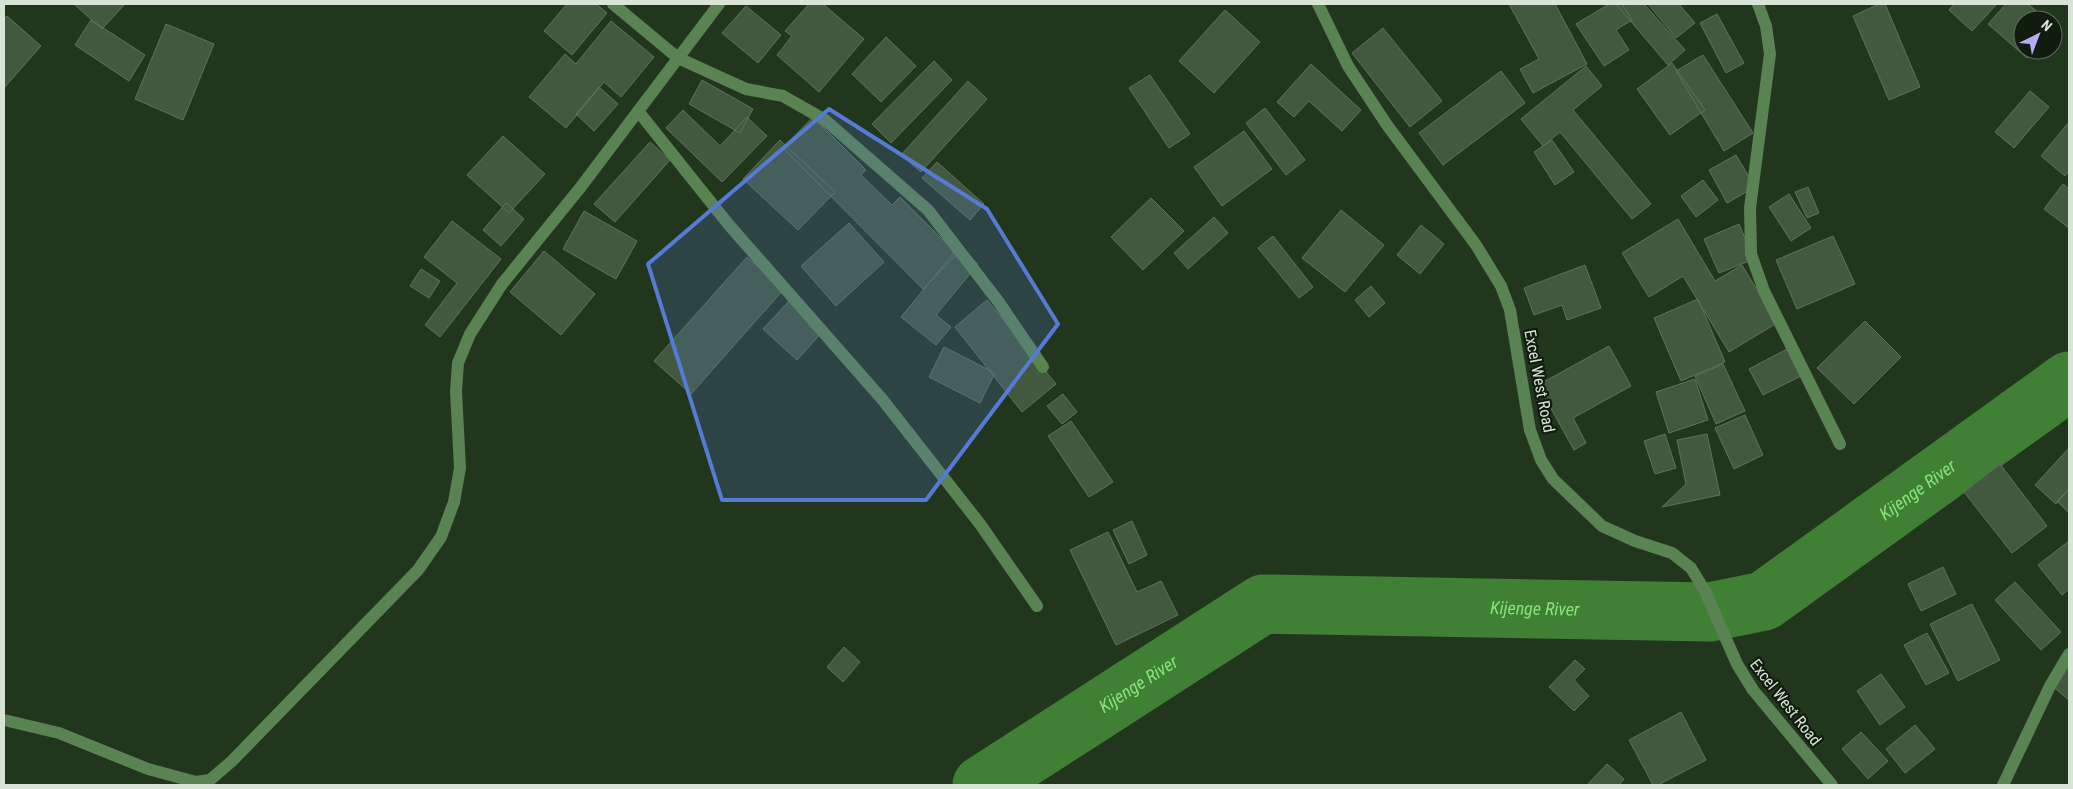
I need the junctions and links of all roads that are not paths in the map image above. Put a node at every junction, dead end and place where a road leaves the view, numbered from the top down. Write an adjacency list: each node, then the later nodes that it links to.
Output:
1 (612, 4): 5 (street)
2 (719, 4): 5 (street)
3 (1318, 4): 13 (street, Excel West Road)
4 (1758, 4): 8 (street)
5 (678, 58): 6 (street); 7 (street)
6 (638, 111): 9 (street); 12 (street)
7 (1043, 367)
8 (1840, 444)
9 (1037, 606)
10 (2069, 654): 14 (street)
11 (4, 720): 12 (street)
12 (213, 782)
13 (1832, 785)
14 (2003, 785)

